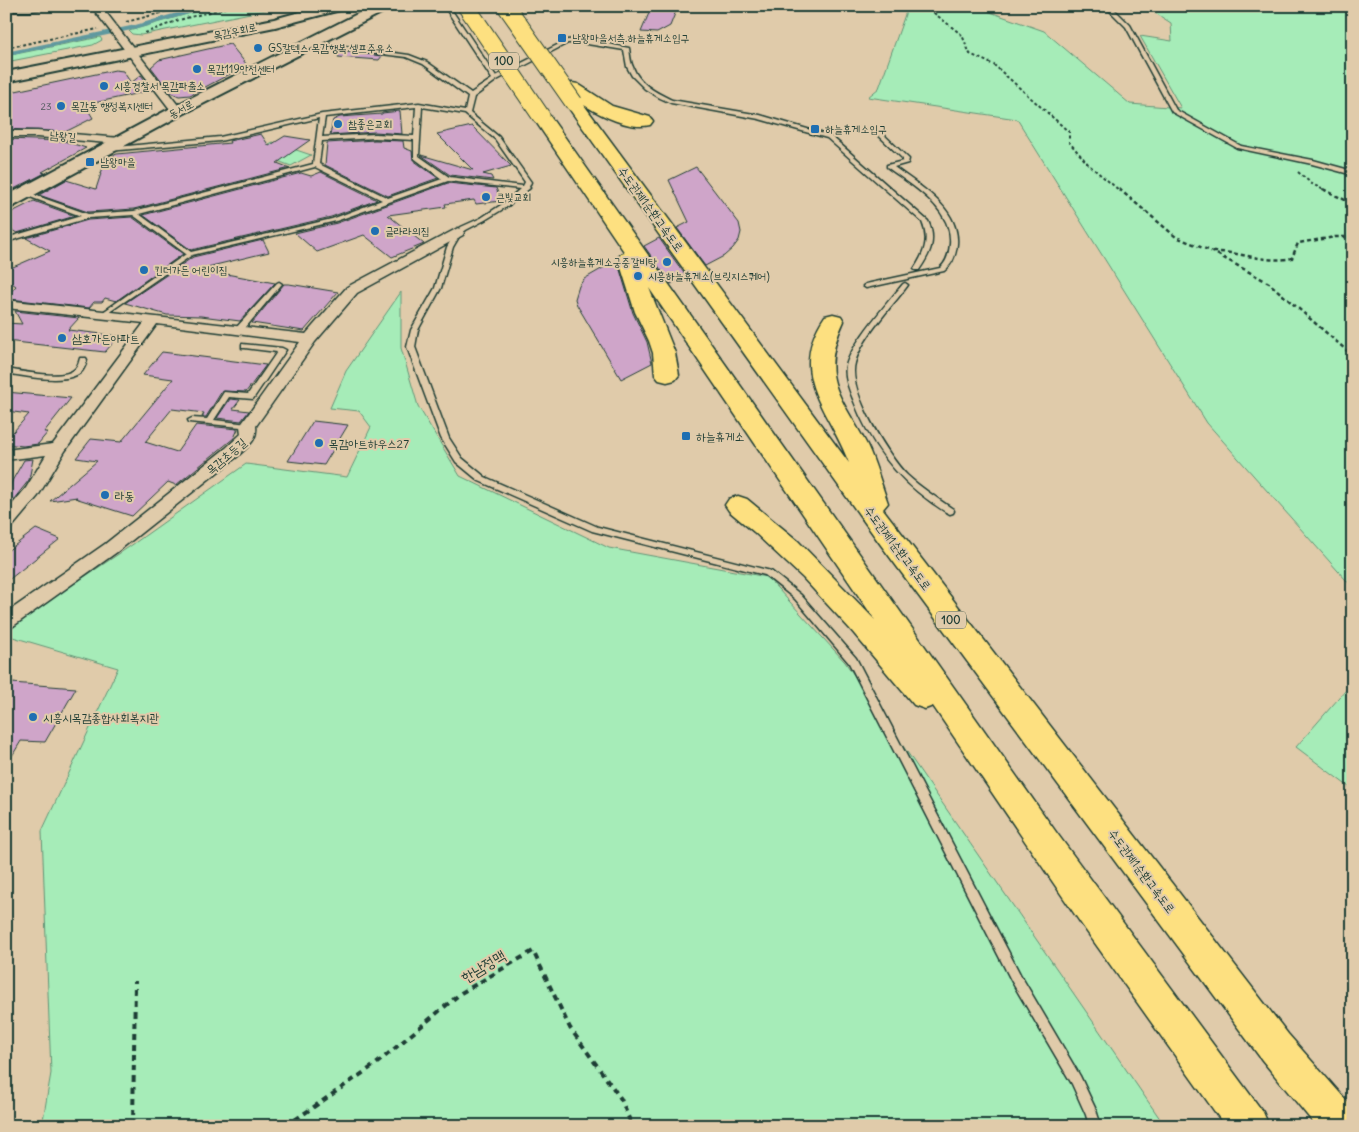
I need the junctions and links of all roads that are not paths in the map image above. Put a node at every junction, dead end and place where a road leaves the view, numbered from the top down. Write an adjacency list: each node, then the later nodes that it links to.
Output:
1 (56, 6): 9 (lane)
2 (96, 6): 12 (street)
3 (339, 6): 10 (street, 목감우회로)
4 (384, 6): 11 (street, 동서로)
5 (446, 6): 15 (lane)
6 (466, 6): 36 (highway, 100, bridge)
7 (506, 6): 13 (highway, 수도권제1순환고속도로 / 100, bridge)
8 (1103, 6): 29 (lane)
9 (6, 10)
10 (275, 23): 11 (street); 12 (street, 목감우회로)
11 (308, 43): 16 (lane); 18 (street, 동서로)
12 (130, 52): 14 (street, 목감우회로); 18 (street)
13 (547, 64): 21 (highway); 62 (highway, 수도권제1순환고속도로 / 100, bridge)
14 (6, 77)
15 (495, 78): 16 (lane); 40 (lane)
16 (471, 96): 19 (lane)
17 (419, 105): 19 (lane); 20 (lane); 24 (lane)
18 (177, 111): 26 (street, 동서로)
19 (467, 113): 31 (lane)
20 (322, 116): 25 (lane); 27 (lane)
21 (644, 121)
22 (872, 130): 43 (lane)
23 (6, 134): 26 (street, 남왕길)
24 (416, 138): 25 (lane); 30 (lane)
25 (320, 139): 28 (lane)
26 (120, 141): 27 (street, 동서로)
27 (104, 150): 32 (street, 동서로)
28 (316, 165): 33 (lane); 34 (lane)
29 (1353, 173)
30 (447, 179): 31 (lane); 33 (lane)
31 (527, 188): 37 (lane)
32 (12, 197): 35 (lane)
33 (388, 201): 39 (lane)
34 (134, 213): 35 (lane); 39 (lane)
35 (88, 216): 38 (lane)
36 (618, 228): 53 (highway); 64 (highway, 100)
37 (458, 232): 49 (street, 목감초등길); 65 (lane)
38 (6, 240)
39 (190, 254): 45 (lane)
40 (917, 269)
41 (279, 284): 48 (lane)
42 (905, 284): 60 (lane)
43 (866, 286)
44 (6, 304): 45 (street)
45 (105, 313): 46 (street)
46 (153, 320): 48 (street); 57 (street)
47 (833, 321): 62 (highway)
48 (238, 331): 49 (street)
49 (310, 339): 56 (street, 목감초등길)
50 (245, 346): 55 (lane)
51 (83, 360): 52 (lane)
52 (6, 371)
53 (667, 375)
54 (192, 420): 55 (lane)
55 (209, 422): 56 (lane)
56 (248, 426): 63 (street, 목감초등길)
57 (58, 448): 58 (street); 61 (street)
58 (6, 455)
59 (738, 505): 64 (highway)
60 (950, 511)
61 (6, 523)
62 (887, 534): 67 (highway, 수도권제1순환고속도로 / 100)
63 (6, 622)
64 (1020, 808): 66 (highway, 100)
65 (1095, 1126)
66 (1249, 1126)
67 (1342, 1126)

